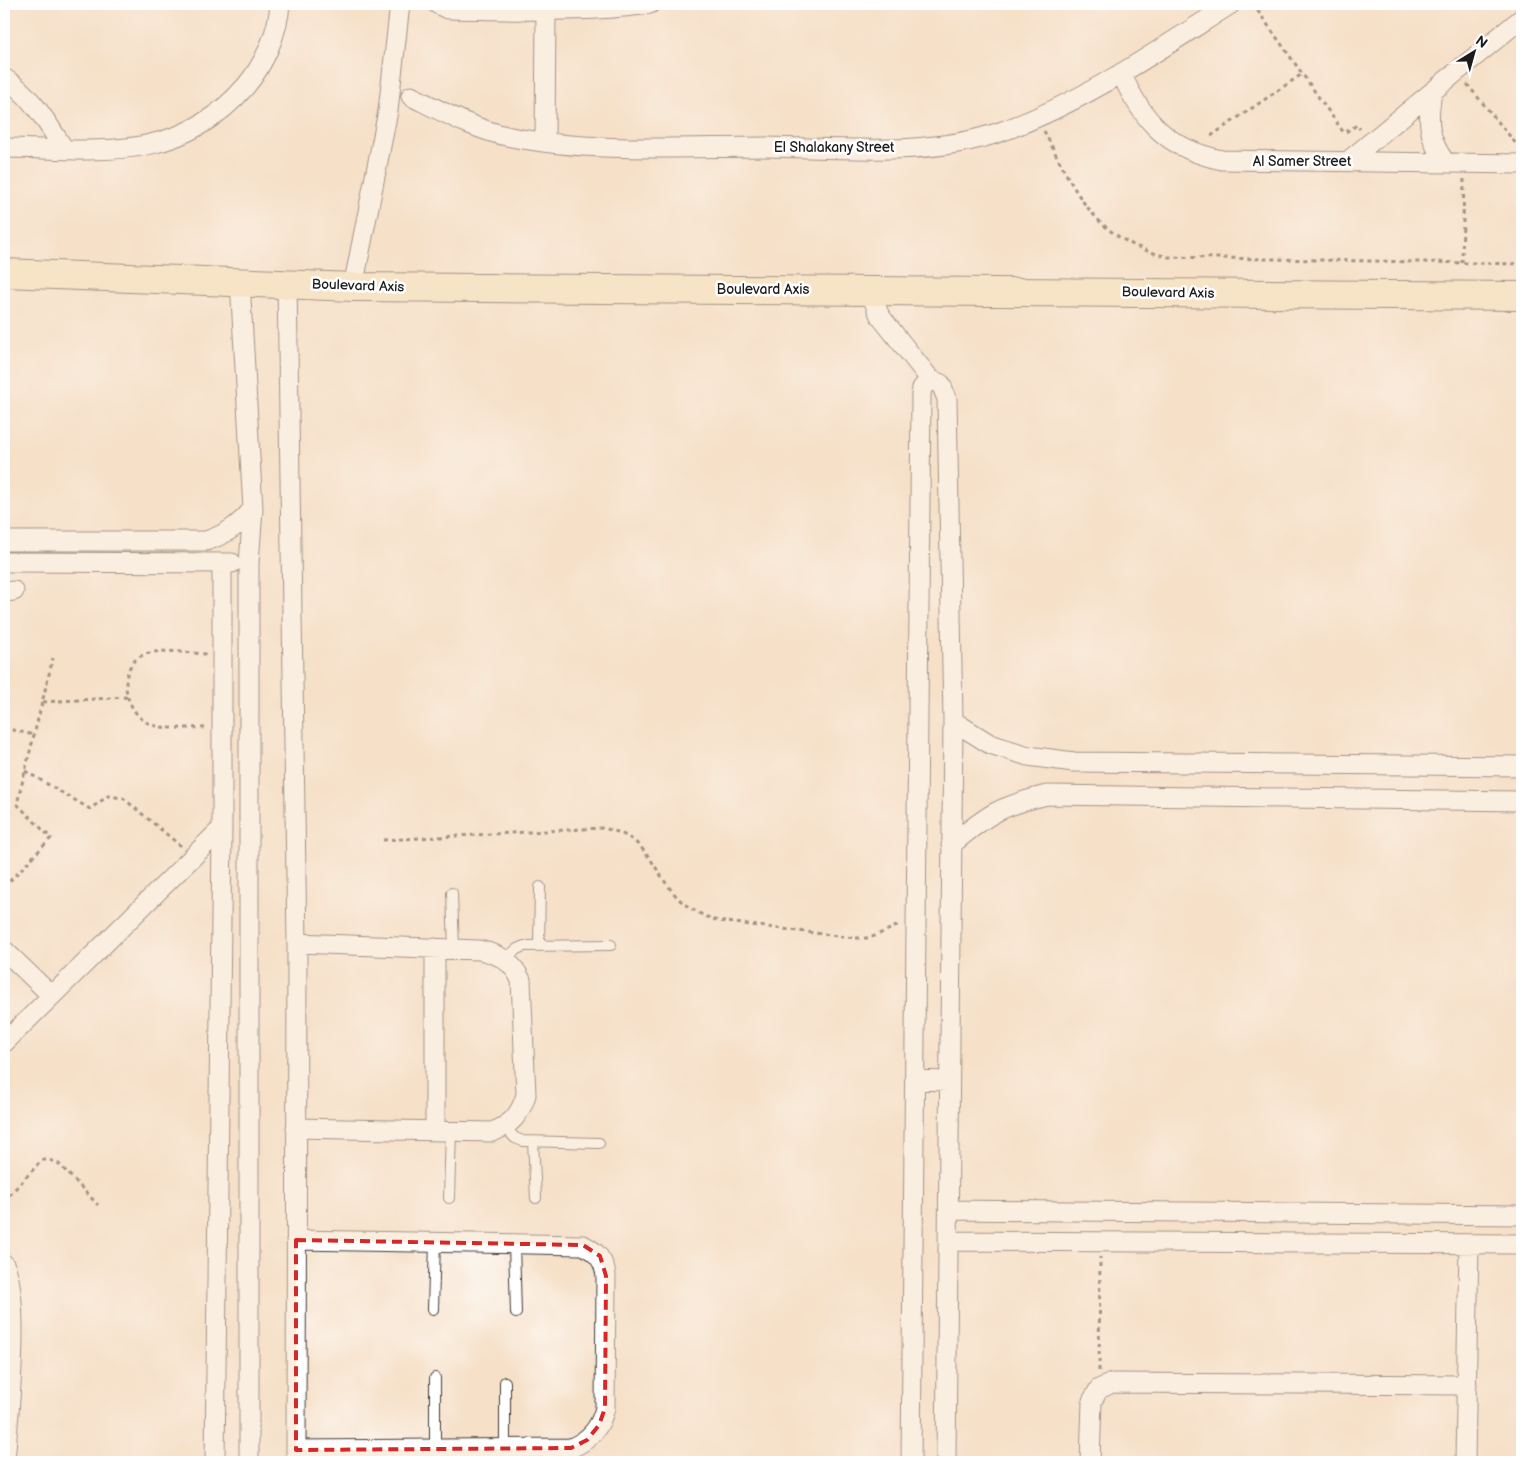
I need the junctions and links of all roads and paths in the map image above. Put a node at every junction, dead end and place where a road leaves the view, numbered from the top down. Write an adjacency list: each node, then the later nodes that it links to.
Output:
1 (280, 4): 21 (street)
2 (400, 4): 30 (street)
3 (437, 4): 7 (street)
4 (650, 4): 7 (street)
5 (1231, 4): 10 (street, El Shalakany Street)
6 (1253, 4): 11 (path)
7 (546, 10): 17 (street)
8 (1522, 18): 9 (street)
9 (1467, 64): 13 (street); 18 (path)
10 (1121, 73): 15 (street, El Shalakany Street); 22 (street, Al Samer Street)
11 (1302, 74): 16 (path); 19 (path)
12 (4, 78): 21 (street)
13 (1432, 93): 19 (street); 23 (street)
14 (411, 96): 17 (street, El Shalakany Street)
15 (1036, 118): 17 (street, El Shalakany Street); 25 (path)
16 (1210, 136)
17 (545, 142)
18 (1522, 142)
19 (1370, 143): 22 (street)
20 (4, 148): 21 (street)
21 (64, 149)
22 (1348, 161): 23 (street, Al Samer Street)
23 (1455, 163): 24 (street, Al Samer Street); 25 (path)
24 (1522, 164)
25 (1462, 263): 26 (path)
26 (1522, 264)
27 (4, 274): 28 (street, Boulevard Axis)
28 (240, 281): 29 (street, Boulevard Axis); 34 (street)
29 (288, 282): 30 (street, Boulevard Axis); 58 (street)
30 (353, 287): 31 (street, Boulevard Axis)
31 (869, 290): 32 (street, Boulevard Axis); 33 (street)
32 (1522, 296)
33 (930, 379): 43 (street); 57 (street)
34 (253, 509): 35 (street); 37 (street)
35 (4, 540)
36 (4, 562): 38 (street)
37 (249, 563): 38 (street); 99 (street)
38 (222, 564): 39 (street)
39 (222, 654): 41 (path); 45 (street)
40 (53, 658): 42 (path)
41 (128, 697): 42 (path); 45 (path)
42 (43, 702): 46 (path)
43 (953, 721): 47 (street); 52 (street)
44 (4, 728): 46 (path)
45 (222, 729): 50 (street)
46 (34, 735): 48 (path)
47 (1522, 766)
48 (25, 771): 53 (path); 54 (path)
49 (1522, 801): 52 (street)
50 (222, 828): 53 (street); 98 (street)
51 (382, 840): 57 (path)
52 (951, 845): 68 (street)
53 (193, 856): 65 (street)
54 (4, 887)
55 (540, 888): 60 (lane)
56 (452, 892): 62 (lane)
57 (916, 911): 67 (street)
58 (297, 943): 61 (street); 70 (street)
59 (611, 945): 60 (lane)
60 (539, 946): 64 (lane)
61 (435, 948): 62 (street); 71 (street)
62 (454, 949): 64 (street)
63 (4, 950): 65 (street)
64 (505, 959): 69 (street)
65 (52, 996): 66 (street)
66 (4, 1043)
67 (915, 1080): 68 (street); 100 (street)
68 (948, 1081): 78 (street)
69 (504, 1127): 71 (street); 72 (lane)
70 (296, 1128): 71 (street); 80 (street)
71 (443, 1130): 74 (lane)
72 (534, 1142): 73 (lane); 75 (lane)
73 (599, 1143)
74 (449, 1198)
75 (536, 1198)
76 (4, 1201): 77 (path)
77 (98, 1205)
78 (949, 1210): 79 (street); 81 (street)
79 (1522, 1215)
80 (296, 1240): 82 (street); 96 (street)
81 (948, 1241): 83 (street); 101 (street)
82 (435, 1242): 84 (street); 88 (lane)
83 (1100, 1242): 86 (street); 93 (path)
84 (514, 1243): 89 (lane); 94 (street)
85 (1522, 1244): 86 (street)
86 (1469, 1245): 92 (street)
87 (4, 1264): 97 (street)
88 (433, 1309)
89 (516, 1313)
90 (434, 1378): 95 (lane)
91 (505, 1382): 94 (lane)
92 (1467, 1386): 93 (street); 103 (street)
93 (1099, 1389): 102 (street)
94 (505, 1449): 95 (street)
95 (435, 1450): 96 (street)
96 (296, 1456)
97 (5, 1462)
98 (215, 1462)
99 (249, 1462)
100 (911, 1462)
101 (946, 1462)
102 (1090, 1462)
103 (1465, 1462)

